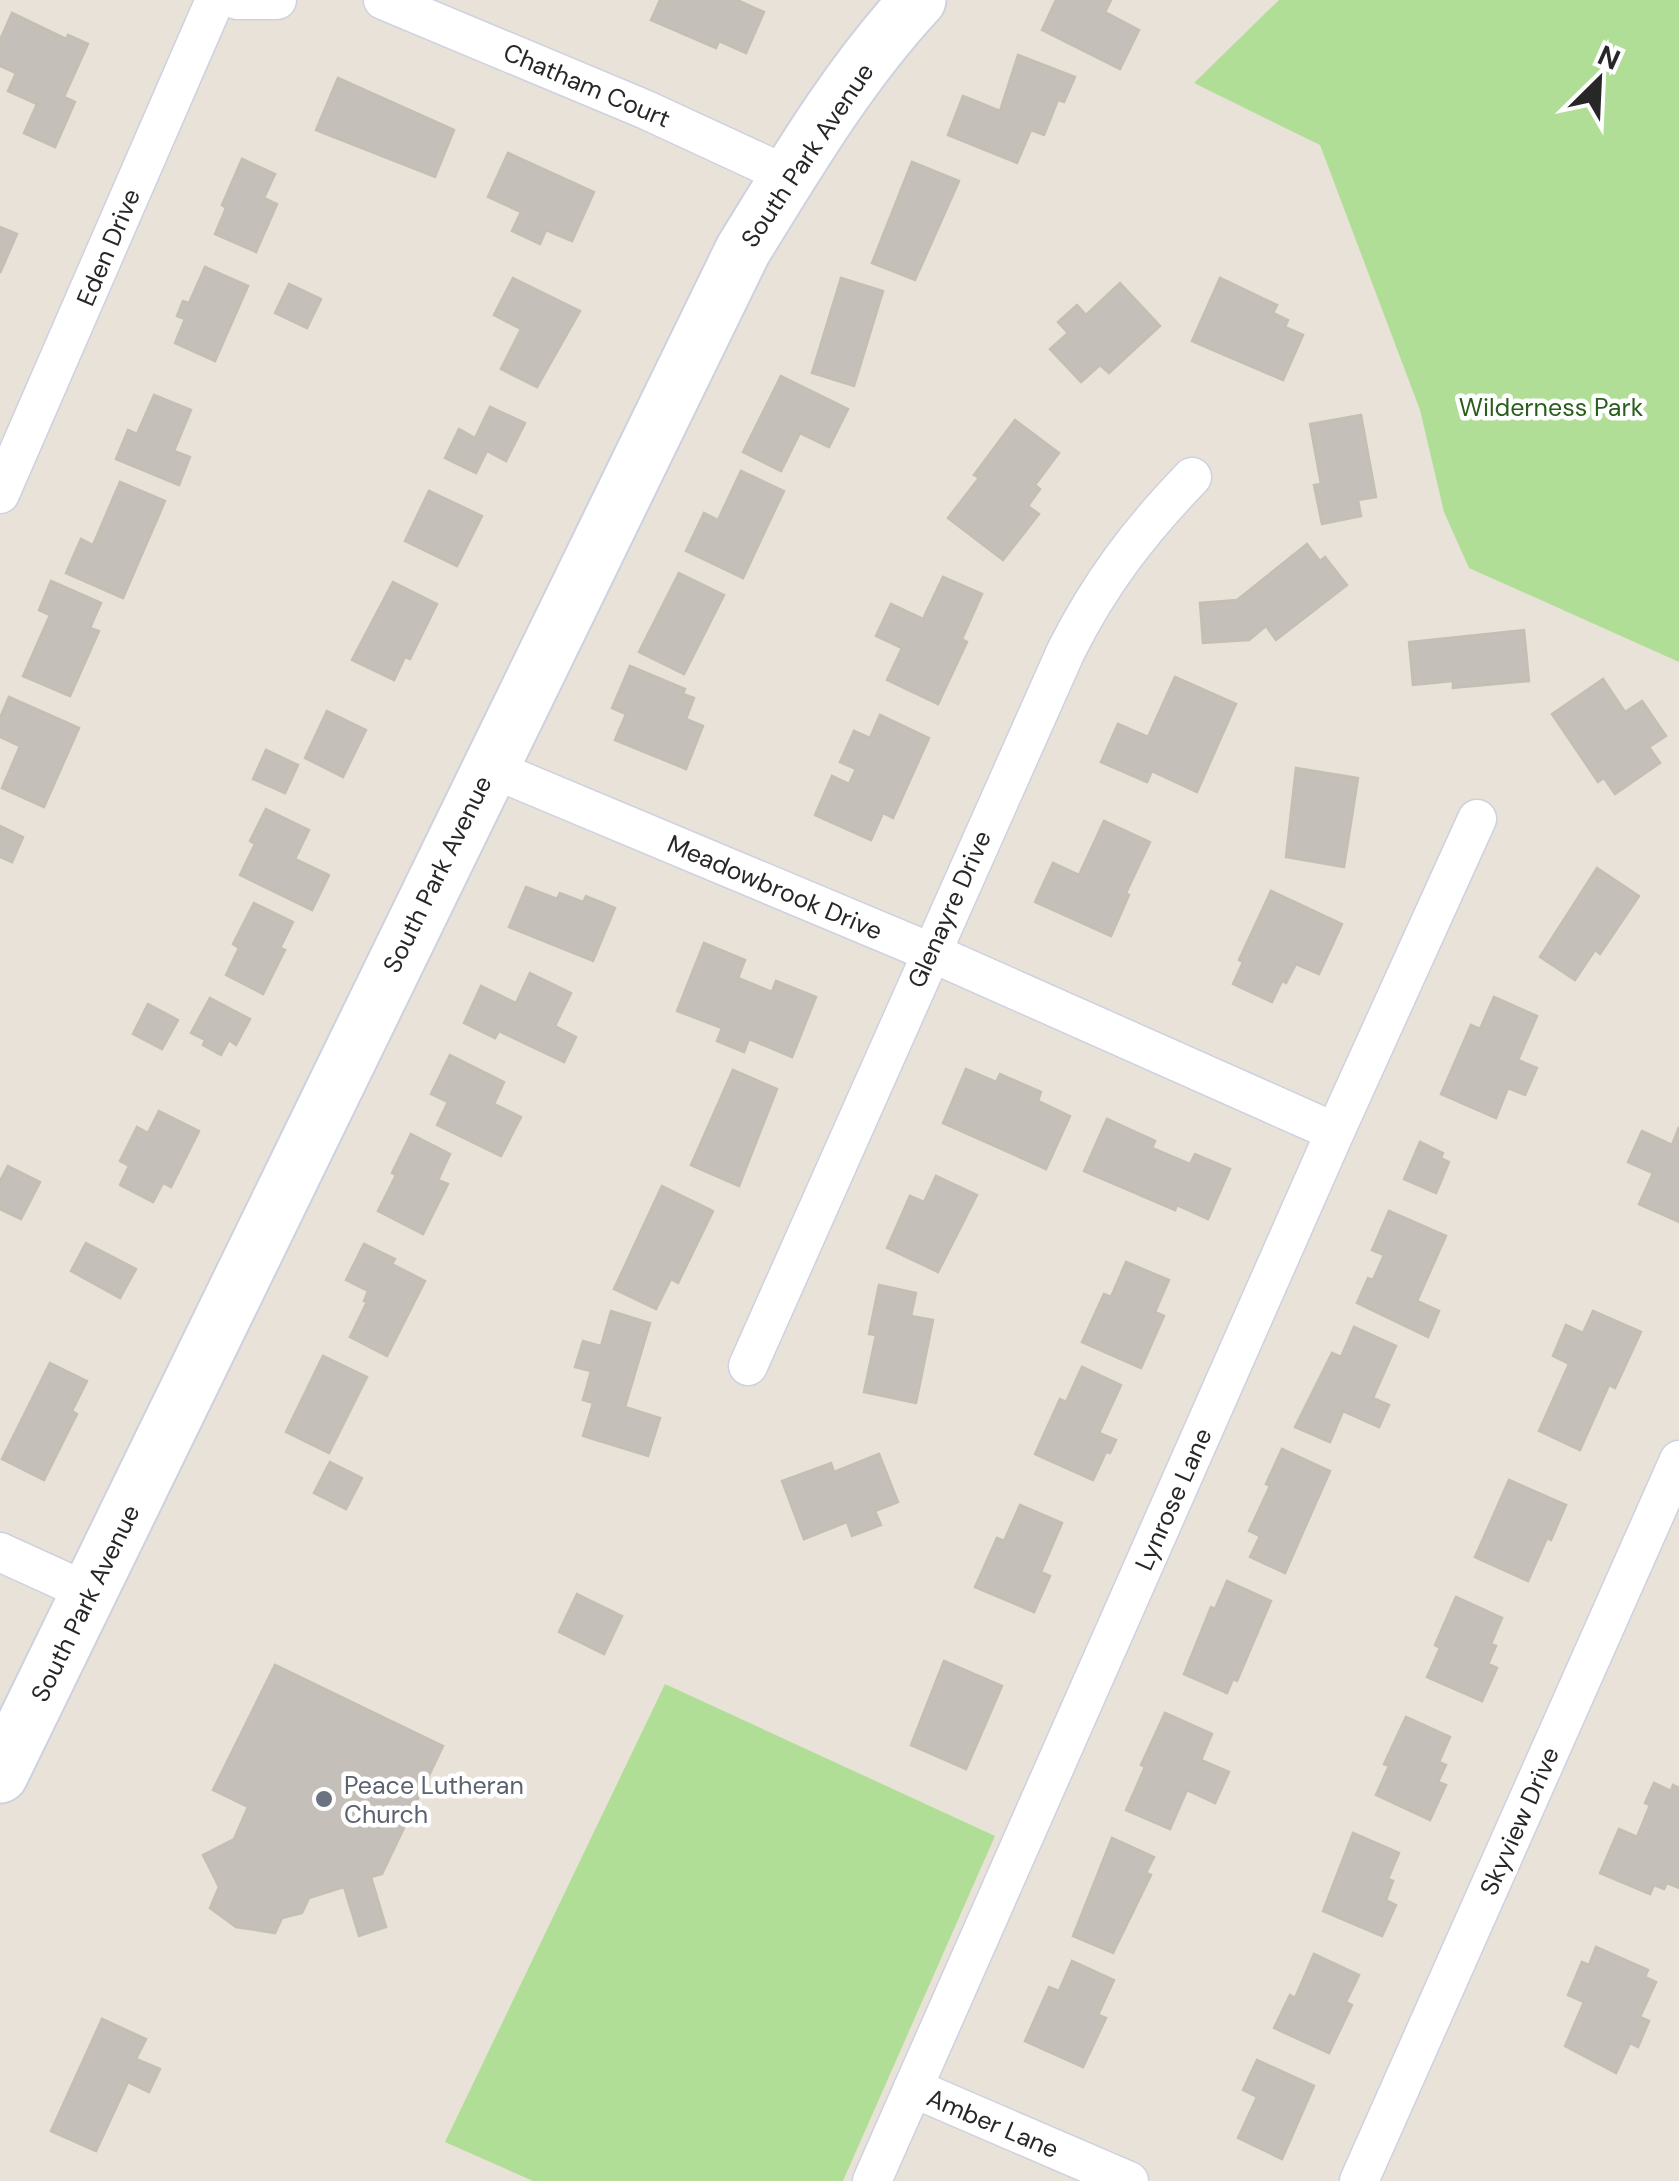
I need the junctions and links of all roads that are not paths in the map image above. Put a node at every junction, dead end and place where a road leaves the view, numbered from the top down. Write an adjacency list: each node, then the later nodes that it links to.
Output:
1 (214, 0): 7 (street, Eden Drive)
2 (237, 0): 3 (street)
3 (277, 0)
4 (383, 0): 6 (street, Chatham Court)
5 (918, 0): 6 (main road, South Park Avenue)
6 (789, 176): 10 (main road, South Park Avenue)
7 (15, 423): 9 (street, Eden Drive)
8 (1192, 477): 12 (street, Glenayre Drive)
9 (0, 494)
10 (488, 767): 12 (street, Meadowbrook Drive); 17 (main road, South Park Avenue)
11 (1477, 820): 13 (street, Lynrose Lane)
12 (930, 952): 13 (street, Meadowbrook Drive); 14 (street, Glenayre Drive)
13 (1335, 1132): 19 (street, Lynrose Lane)
14 (748, 1366)
15 (1679, 1460): 22 (street, Skyview Drive)
16 (0, 1552): 17 (street)
17 (90, 1592): 18 (main road, South Park Avenue)
18 (0, 1774)
19 (913, 2088): 20 (street, Lynrose Lane); 21 (street, Amber Lane)
20 (872, 2181)
21 (1129, 2181)
22 (1359, 2181)

